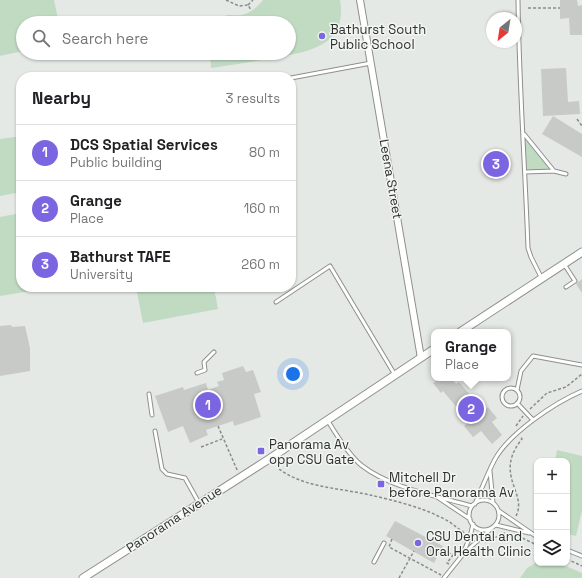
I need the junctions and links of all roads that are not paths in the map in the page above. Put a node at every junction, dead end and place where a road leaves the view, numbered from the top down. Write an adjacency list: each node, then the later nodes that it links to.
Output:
1 (360, 0): 3 (street, Leena Street)
2 (518, 0): 5 (lane)
3 (371, 63): 4 (lane); 19 (street, Leena Street)
4 (296, 77)
5 (524, 134): 6 (lane); 7 (lane)
6 (554, 171): 7 (lane); 8 (lane)
7 (525, 172): 11 (lane)
8 (566, 174)
9 (582, 252): 10 (street)
10 (564, 264): 11 (street); 12 (lane)
11 (542, 278): 16 (street)
12 (566, 287)
13 (296, 289): 22 (lane)
14 (291, 292): 15 (lane)
15 (276, 302)
16 (465, 329)
17 (431, 351): 19 (street)
18 (214, 352): 21 (lane)
19 (421, 358): 22 (street)
20 (582, 365): 23 (lane)
21 (197, 372)
22 (395, 375): 28 (street)
23 (517, 390): 26 (lane); 26 (lane)
24 (582, 391): 29 (lane)
25 (149, 394): 27 (lane)
26 (517, 403): 29 (lane)
27 (152, 415)
28 (326, 420): 32 (lane); 34 (street, Panorama Avenue)
29 (533, 420): 31 (lane)
30 (155, 431): 34 (lane)
31 (490, 470): 33 (lane); 35 (lane)
32 (434, 495): 35 (lane); 37 (lane)
33 (493, 503): 35 (lane); 36 (lane)
34 (199, 504): 48 (street, Panorama Avenue)
35 (473, 505): 37 (lane)
36 (499, 511): 39 (lane); 41 (lane)
37 (470, 519): 38 (lane)
38 (473, 524): 40 (lane); 45 (lane)
39 (496, 524): 40 (lane); 41 (lane)
40 (492, 527): 45 (lane)
41 (530, 534): 42 (lane)
42 (534, 536)
43 (384, 543): 47 (lane)
44 (570, 551): 46 (lane)
45 (464, 553): 49 (lane)
46 (582, 556)
47 (374, 562)
48 (83, 578)
49 (444, 578)

